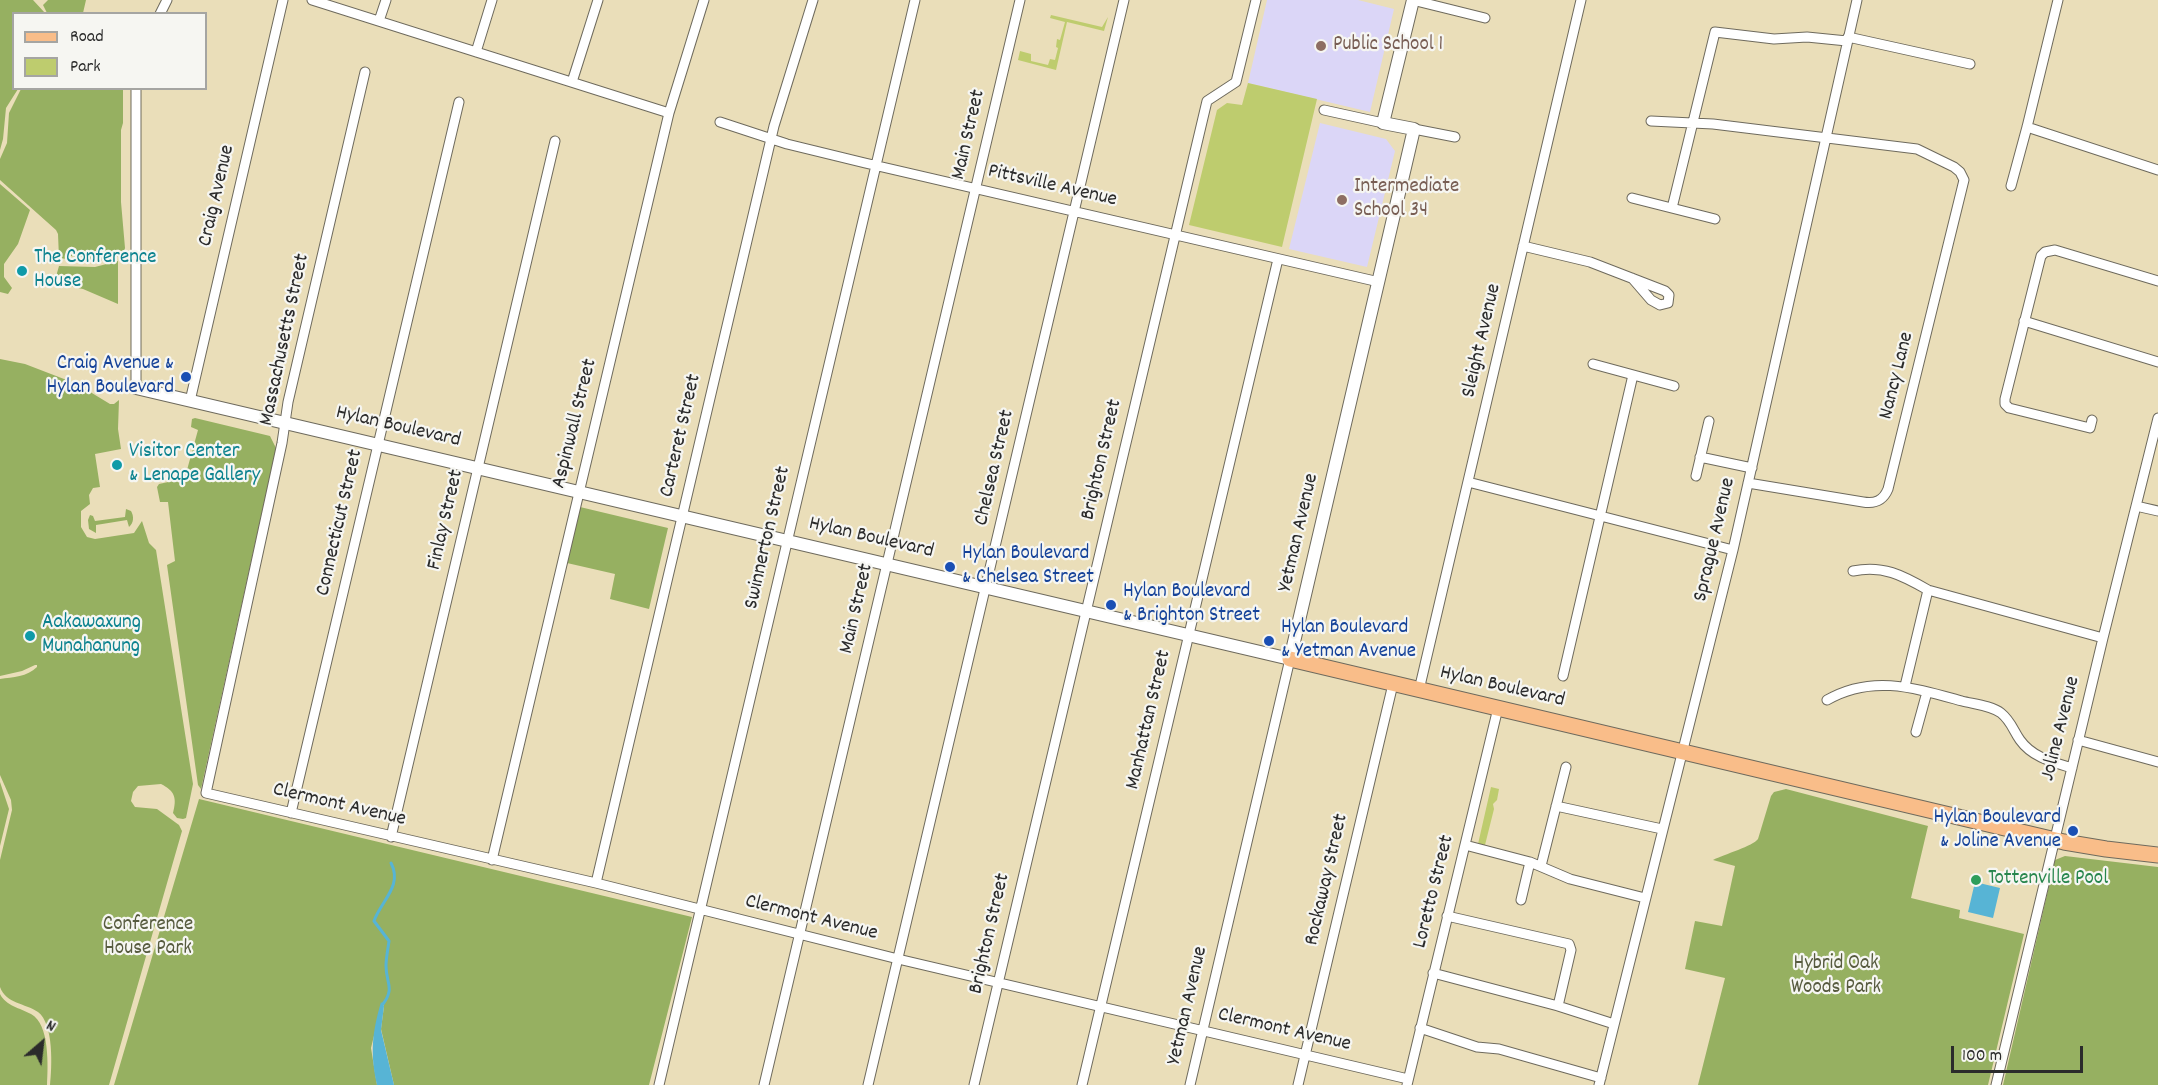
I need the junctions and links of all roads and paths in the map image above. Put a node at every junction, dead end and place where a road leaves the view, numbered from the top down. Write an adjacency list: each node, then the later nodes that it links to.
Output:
1 (283, 0): 57 (street, Craig Avenue)
2 (312, 0): 17 (street)
3 (386, 0): 17 (street)
4 (492, 0): 19 (street)
5 (598, 0): 22 (street)
6 (704, 0): 26 (street, Aspinwall Street)
7 (813, 0): 35 (street, Carteret Street)
8 (915, 0): 37 (street, Swinnerton Street)
9 (1020, 0): 40 (street, Main Street)
10 (1124, 0): 43 (street, Chelsea Street)
11 (1256, 0): 45 (street, Brighton Street)
12 (1413, 0): 16 (street); 29 (street)
13 (1581, 0): 46 (street, Sleight Avenue)
14 (1857, 0): 18 (street, Sprague Avenue)
15 (2058, 0): 31 (street)
16 (1485, 18)
17 (379, 21): 19 (street)
18 (1848, 39): 20 (street); 30 (street); 34 (street, Sprague Avenue)
19 (476, 52): 22 (street)
20 (1970, 64)
21 (365, 72): 61 (street, Massachusetts Street)
22 (572, 82): 26 (street)
23 (136, 90): 56 (street)
24 (459, 102): 62 (street, Connecticut Street)
25 (1324, 110): 29 (street)
26 (669, 113): 69 (street, Aspinwall Street)
27 (1651, 121): 30 (street)
28 (720, 122): 35 (street, Pittsville Avenue)
29 (1383, 123): 32 (street)
30 (1693, 123): 34 (street); 42 (street)
31 (2027, 127): 38 (street); 39 (street)
32 (1414, 129): 33 (street); 50 (street, Yetman Avenue)
33 (1455, 137)
34 (1825, 137): 65 (street, Sprague Avenue); 68 (street, Nancy Lane)
35 (771, 138): 37 (street, Pittsville Avenue); 72 (street, Carteret Street)
36 (555, 141): 64 (street, Finlay Street)
37 (875, 166): 40 (street, Pittsville Avenue); 74 (street, Swinnerton Street)
38 (2158, 170)
39 (2011, 186)
40 (976, 188): 43 (street, Pittsville Avenue); 76 (street, Main Street)
41 (1632, 198): 42 (street)
42 (1672, 208): 44 (street)
43 (1075, 211): 45 (street, Pittsville Avenue); 78 (street, Chelsea Street)
44 (1715, 219)
45 (1175, 235): 47 (street, Pittsville Avenue); 80 (street, Brighton Street)
46 (1523, 246): 48 (street); 67 (street, Sleight Avenue)
47 (1278, 259): 50 (street, Pittsville Avenue); 81 (street, Manhattan Street)
48 (1632, 278)
49 (2158, 281): 51 (street)
50 (1379, 282): 83 (street, Yetman Avenue)
51 (2024, 321): 52 (street); 59 (street)
52 (2158, 362)
53 (1593, 364): 54 (street)
54 (1633, 375): 55 (street); 73 (street)
55 (1674, 386)
56 (136, 388): 57 (street, Hylan Boulevard)
57 (190, 401): 61 (street, Hylan Boulevard)
58 (2158, 418): 70 (street, Joline Avenue)
59 (2092, 420)
60 (1709, 421): 63 (street)
61 (285, 423): 62 (street, Hylan Boulevard); 97 (street, Massachusetts Street)
62 (378, 445): 64 (street, Hylan Boulevard); 99 (street, Connecticut Street)
63 (1700, 457): 65 (street); 66 (street)
64 (478, 468): 69 (street, Hylan Boulevard); 101 (street, Finlay Street)
65 (1752, 468): 68 (street, Sprague Avenue)
66 (1696, 476)
67 (1467, 482): 73 (street); 87 (street, Sleight Avenue)
68 (1749, 483): 75 (street, Sprague Avenue)
69 (578, 492): 72 (street, Hylan Boulevard); 105 (street, Aspinwall Street)
70 (2136, 506): 71 (street); 82 (street, Joline Avenue)
71 (2158, 511)
72 (681, 516): 74 (street, Hylan Boulevard); 108 (street, Carteret Street)
73 (1600, 516): 75 (street); 84 (street)
74 (787, 541): 76 (street, Hylan Boulevard); 111 (street, Swinnerton Street)
75 (1733, 550): 93 (street, Sprague Avenue)
76 (887, 565): 78 (street, Hylan Boulevard); 113 (street, Main Street)
77 (1853, 571): 79 (street)
78 (986, 588): 80 (street, Hylan Boulevard); 114 (street, Chelsea Street)
79 (1928, 590): 82 (street); 86 (street)
80 (1085, 611): 81 (street, Hylan Boulevard); 116 (street, Brighton Street)
81 (1189, 636): 83 (street, Hylan Boulevard); 117 (street, Manhattan Street)
82 (2103, 638): 92 (street, Joline Avenue)
83 (1290, 659): 85 (main road, Hylan Boulevard); 121 (street, Yetman Avenue)
84 (1563, 676)
85 (1393, 684): 87 (main road, Hylan Boulevard); 122 (street, Rockaway Street)
86 (1905, 686): 88 (street); 89 (street)
87 (1419, 690): 90 (main road, Hylan Boulevard)
88 (1927, 692): 91 (street); 96 (street)
89 (1827, 700)
90 (1498, 708): 93 (main road, Hylan Boulevard); 103 (street, Loretto Street)
91 (1916, 732)
92 (2078, 740): 94 (street); 96 (street, Joline Avenue)
93 (1683, 752): 100 (street, Sprague Avenue); 102 (main road, Hylan Boulevard)
94 (2158, 762)
95 (1566, 767): 98 (street)
96 (2072, 768): 102 (street, Joline Avenue)
97 (206, 793): 99 (street, Clermont Avenue)
98 (1556, 806): 100 (street); 107 (street)
99 (291, 813): 101 (street, Clermont Avenue)
100 (1662, 828): 109 (street, Sprague Avenue)
101 (391, 837): 105 (street, Clermont Avenue)
102 (2054, 840): 104 (main road, Hylan Boulevard); 132 (street, Joline Avenue)
103 (1465, 845): 106 (street); 112 (street, Loretto Street)
104 (2158, 855)
105 (492, 860): 108 (street, Clermont Avenue)
106 (1530, 861): 107 (street); 110 (street)
107 (1541, 866): 109 (street)
108 (596, 883): 111 (street, Clermont Avenue)
109 (1645, 898): 119 (street, Sprague Avenue)
110 (1521, 900)
111 (701, 910): 113 (street, Clermont Avenue); 125 (street, Swinnerton Street)
112 (1447, 916): 115 (street, Loretto Street); 118 (street)
113 (800, 935): 114 (street, Clermont Avenue); 126 (street, Main Street)
114 (898, 959): 116 (street, Clermont Avenue); 127 (street, Chelsea Street)
115 (1433, 973): 118 (street); 120 (street, Loretto Street)
116 (998, 982): 117 (street, Clermont Avenue); 128 (street, Brighton Street)
117 (1101, 1006): 121 (street, Clermont Avenue); 129 (street, Manhattan Street)
118 (1558, 1006): 119 (street)
119 (1614, 1024): 124 (street, Sprague Avenue)
120 (1420, 1028): 123 (street, Loretto Street); 124 (street)
121 (1203, 1031): 122 (street, Clermont Avenue); 130 (street, Yetman Avenue)
122 (1306, 1055): 123 (street, Clermont Avenue); 131 (street, Rockaway Street)
123 (1407, 1082)
124 (1600, 1082)
125 (659, 1085)
126 (764, 1085)
127 (868, 1085)
128 (974, 1085)
129 (1083, 1085)
130 (1191, 1085)
131 (1299, 1085)
132 (1996, 1085)

